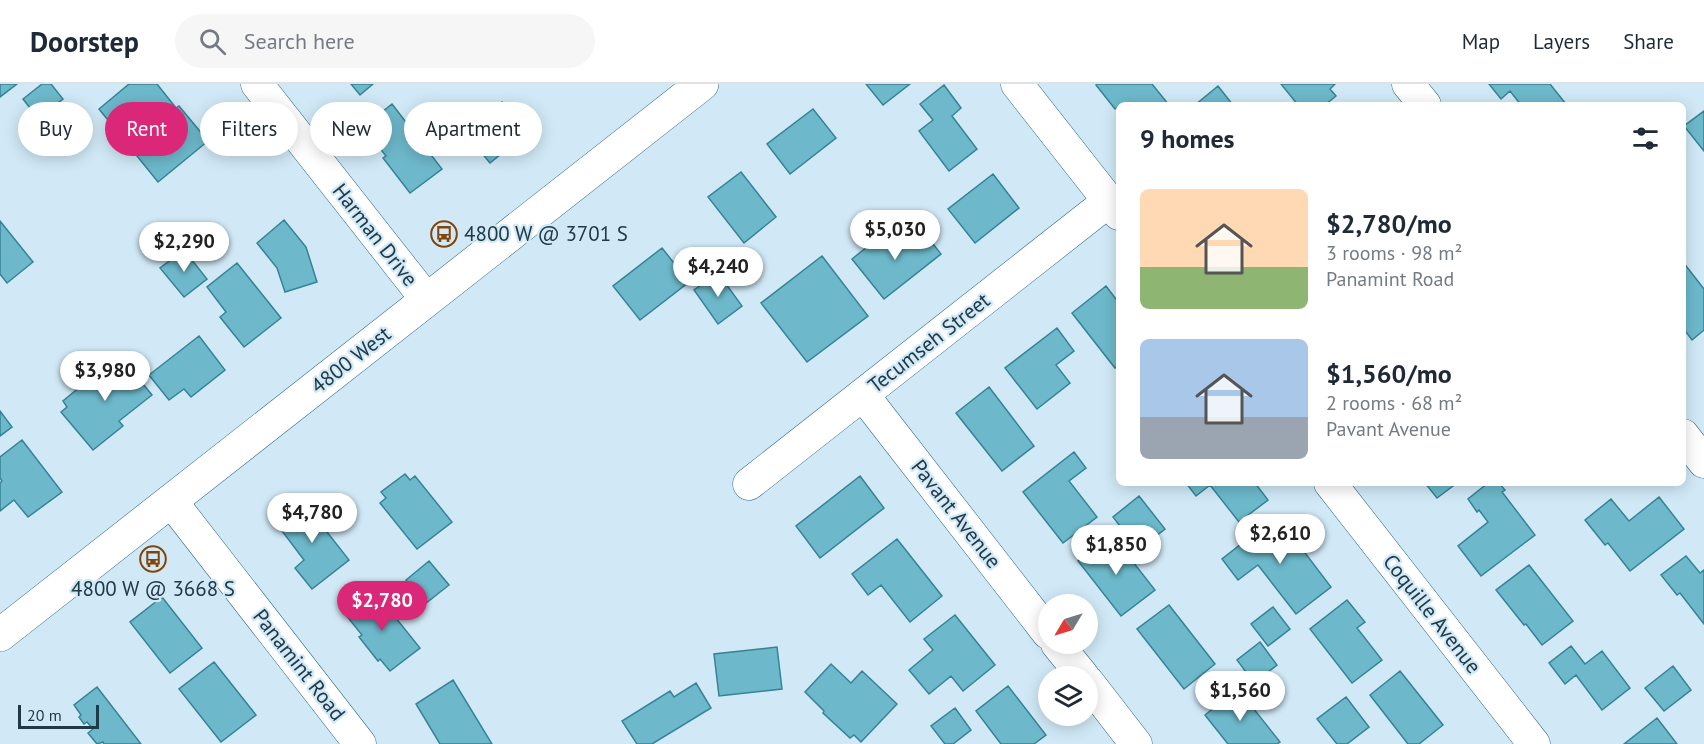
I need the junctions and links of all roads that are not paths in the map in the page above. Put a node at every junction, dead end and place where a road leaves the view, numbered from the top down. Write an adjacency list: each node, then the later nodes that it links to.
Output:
1 (257, 84): 7 (street, Harman Drive)
2 (702, 84): 7 (main road, 4800 West)
3 (1017, 84): 6 (street)
4 (1408, 84): 5 (street)
5 (1423, 102)
6 (1114, 208): 8 (street, Tecumseh Street)
7 (427, 300): 13 (main road, 4800 West)
8 (862, 395): 11 (street, Tecumseh Street); 14 (street, Pavant Avenue)
9 (1686, 439): 10 (street)
10 (1704, 462)
11 (749, 484)
12 (1332, 486): 21 (street, Coquille Avenue)
13 (171, 501): 15 (main road, 4800 West); 19 (street, Panamint Road)
14 (1038, 620)
15 (3, 626)
16 (1065, 654): 17 (street)
17 (1075, 666)
18 (1098, 695): 20 (street)
19 (360, 744)
20 (1136, 744)
21 (1534, 744)

